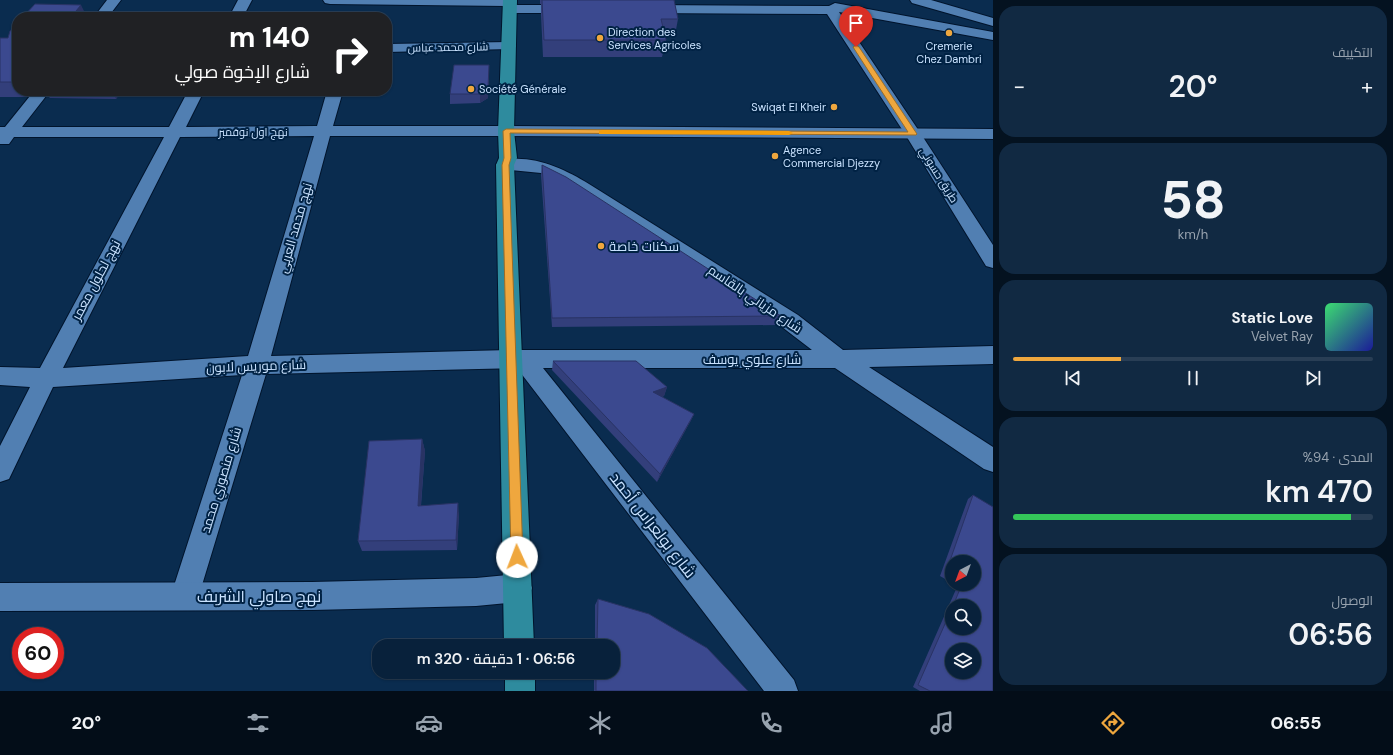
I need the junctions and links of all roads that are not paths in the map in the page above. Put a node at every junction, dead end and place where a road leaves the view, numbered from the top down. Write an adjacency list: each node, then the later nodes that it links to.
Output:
1 (114, 0): 10 (street)
2 (245, 0): 11 (street)
3 (330, 0): 5 (street)
4 (916, 0): 12 (street)
5 (361, 4): 6 (street)
6 (510, 4): 8 (street); 14 (main road)
7 (837, 6): 9 (street); 13 (street); 22 (street, طريق حسوني)
8 (585, 9)
9 (633, 9)
10 (105, 12)
11 (239, 12)
12 (993, 22)
13 (993, 36)
14 (509, 46): 15 (street, شارع محمد عباس); 19 (main road)
15 (392, 48)
16 (38, 96): 24 (street)
17 (193, 96): 20 (street, نهج لحلول معمر)
18 (333, 96): 21 (street, نهج محمد العربي)
19 (506, 131): 21 (street, نهج اول نوفمبر); 22 (street, نهج اول نوفمبر); 25 (main road)
20 (173, 132): 21 (street, نهج اول نوفمبر); 24 (street, نهج اول نوفمبر); 32 (street, نهج لحلول معمر)
21 (322, 132): 30 (street, نهج محمد العربي)
22 (913, 134): 23 (street, نهج اول نوفمبر); 26 (street, طريق حسوني)
23 (993, 134)
24 (3, 137)
25 (506, 165): 28 (main road); 29 (street, شارع مزياني بالقاسم)
26 (993, 261)
27 (993, 355): 29 (street, شارع علوي يوسف)
28 (517, 359): 29 (street, شارع علوي يوسف); 30 (street, شارع موريس لابون); 35 (main road); 41 (street, شارع بولعراس أحمد)
29 (839, 359): 33 (street, شارع مزياني بالقاسم)
30 (256, 365): 32 (street, شارع موريس لابون); 36 (street, شارع منصوري محمد)
31 (0, 376): 32 (street, شارع موريس لابون)
32 (46, 378): 34 (street, نهج لحلول معمر)
33 (993, 462)
34 (0, 471)
35 (518, 588): 36 (street, نهج صاولي الشربف); 38 (main road)
36 (185, 595): 37 (street, نهج صاولي الشربف)
37 (0, 597)
38 (519, 639)
39 (520, 679): 40 (main road)
40 (520, 691)
41 (783, 691)

